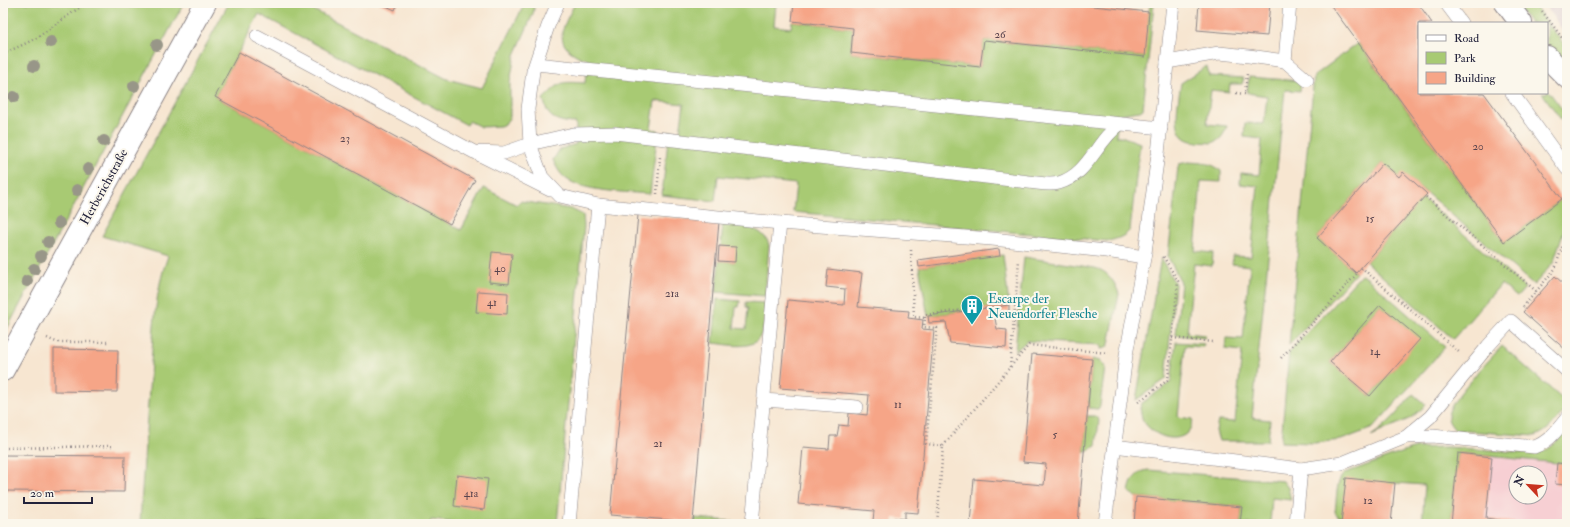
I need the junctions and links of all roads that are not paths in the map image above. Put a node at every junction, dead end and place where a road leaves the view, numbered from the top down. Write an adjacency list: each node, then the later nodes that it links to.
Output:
1 (205, 3): 26 (street, Herberichstraße)
2 (558, 3): 13 (lane)
3 (1173, 3): 12 (lane)
4 (1290, 3): 11 (lane)
5 (1446, 3): 7 (lane)
6 (1506, 3): 8 (street)
7 (1460, 22)
8 (1520, 22)
9 (257, 36): 20 (lane)
10 (1548, 58): 14 (street)
11 (1285, 61): 12 (lane); 15 (lane)
12 (1167, 62): 18 (lane)
13 (536, 64): 17 (lane); 19 (lane)
14 (1567, 77)
15 (1307, 80)
16 (1513, 94): 21 (lane)
17 (1120, 124): 18 (lane); 19 (lane)
18 (1161, 128): 25 (lane)
19 (530, 144): 20 (lane); 22 (lane)
20 (474, 152): 22 (lane)
21 (1567, 169)
22 (560, 196): 23 (lane)
23 (598, 205): 24 (lane); 34 (lane)
24 (780, 223): 25 (lane); 28 (lane)
25 (1144, 255): 32 (lane)
26 (3, 370)
27 (1567, 371): 31 (lane)
28 (764, 400): 29 (lane); 35 (lane)
29 (857, 407)
30 (1567, 418): 31 (lane)
31 (1406, 437): 33 (lane)
32 (1114, 446): 33 (lane); 36 (lane)
33 (1301, 469): 37 (lane)
34 (569, 524)
35 (752, 524)
36 (1105, 524)
37 (1296, 524)

